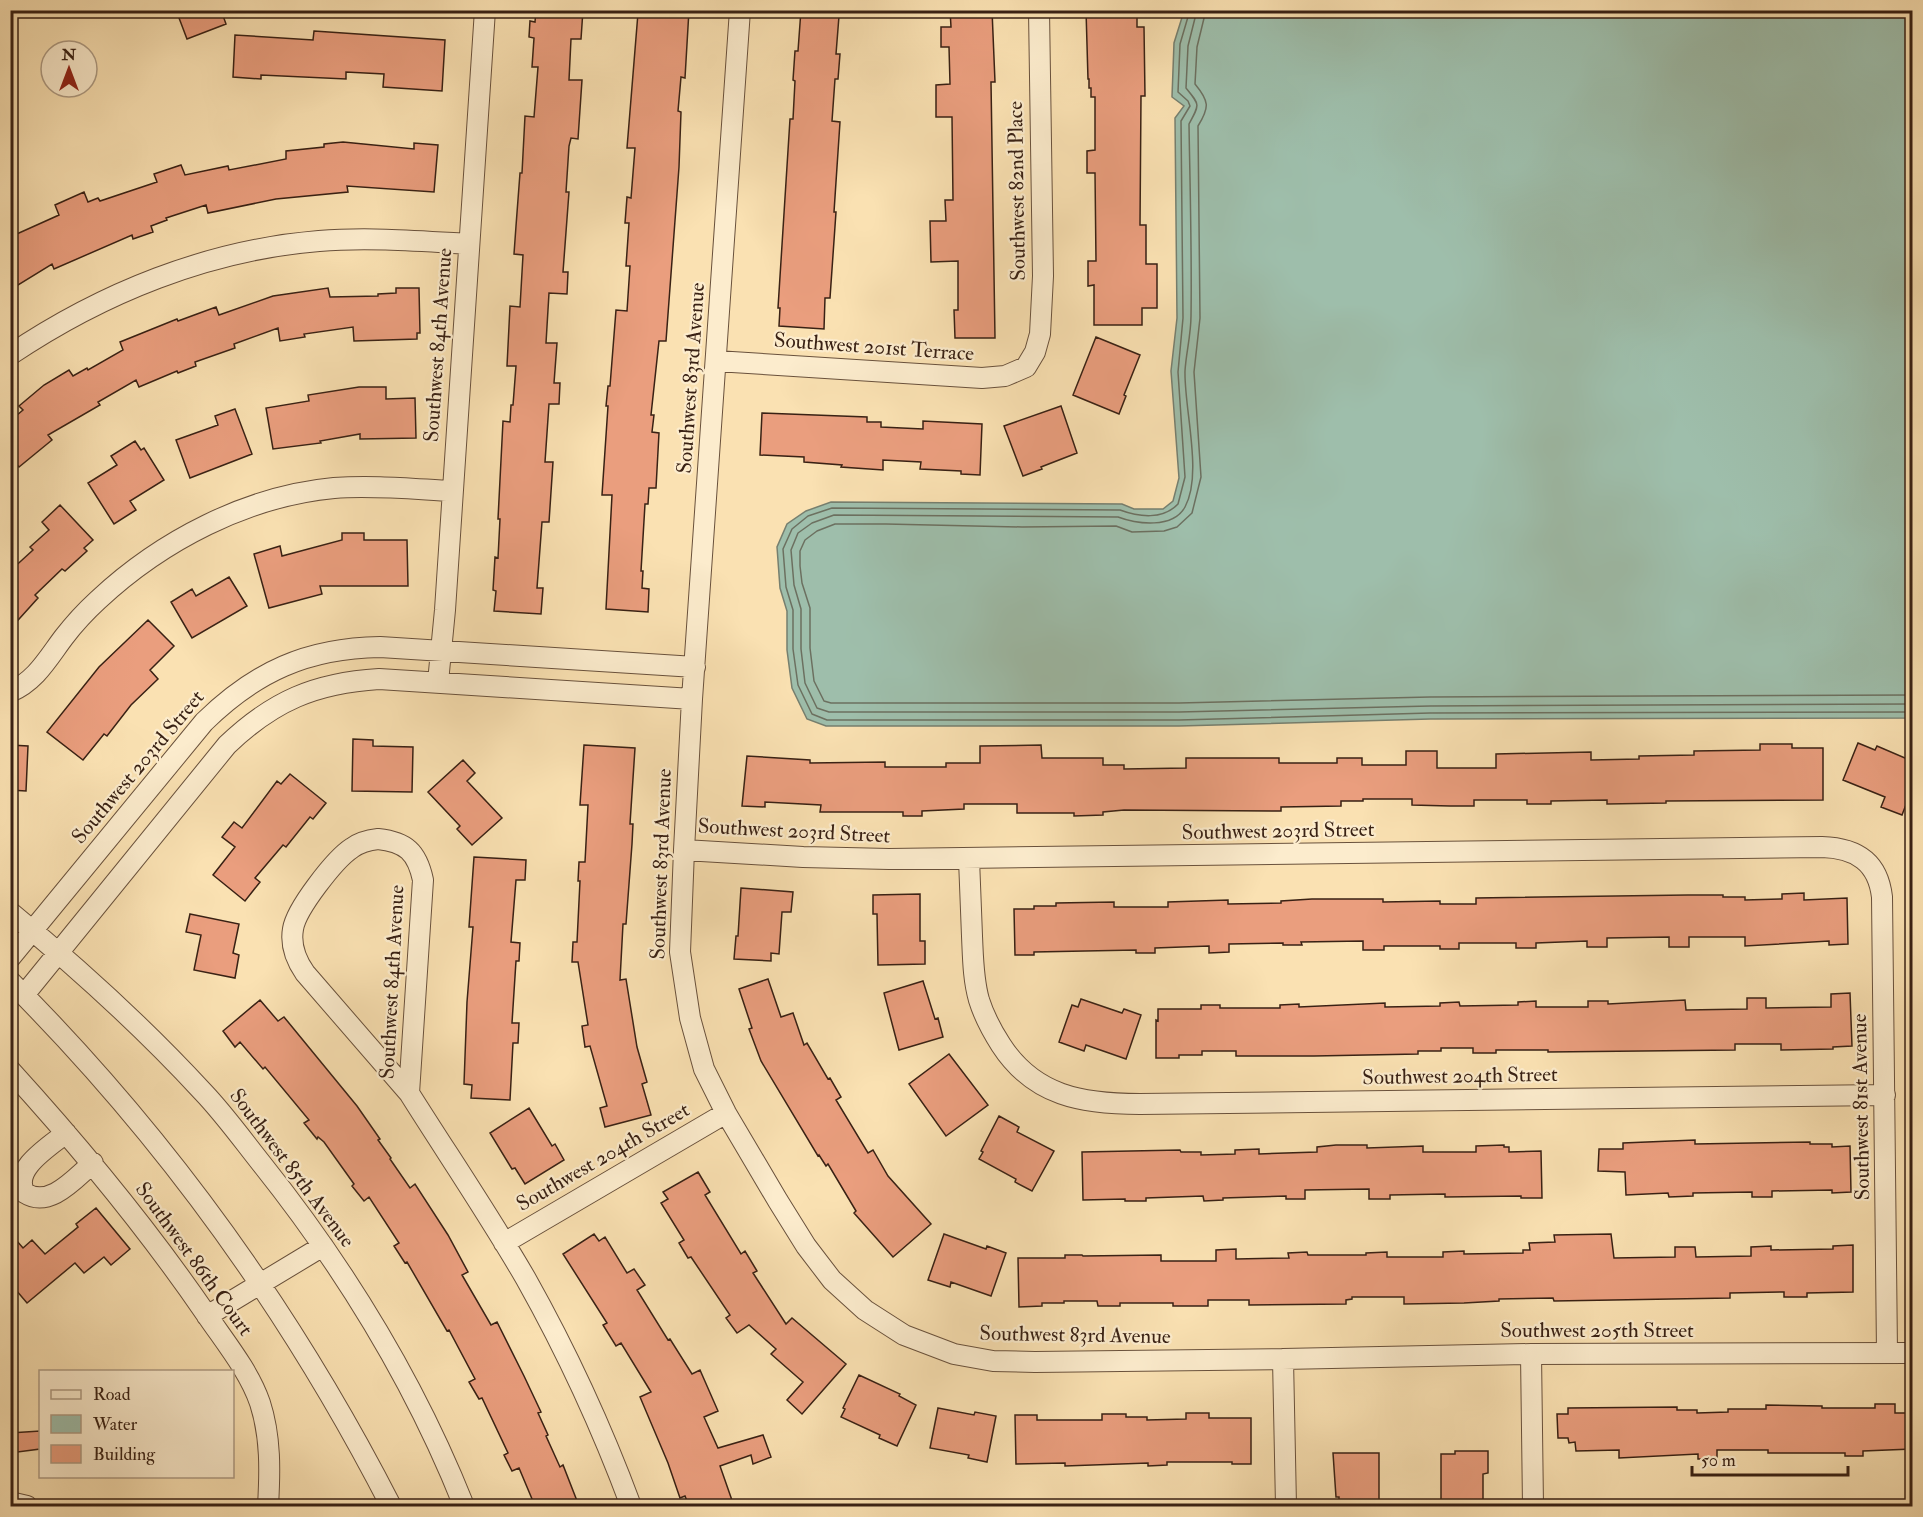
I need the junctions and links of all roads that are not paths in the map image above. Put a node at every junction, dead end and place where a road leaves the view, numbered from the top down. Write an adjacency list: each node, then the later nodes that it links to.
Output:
1 (485, 10): 4 (street, Southwest 84th Avenue)
2 (740, 10): 6 (street, Southwest 83rd Avenue)
3 (1039, 10): 7 (street, Southwest 82nd Place)
4 (469, 244): 5 (street); 8 (street, Southwest 84th Avenue)
5 (10, 355)
6 (716, 361): 7 (street, Southwest 201st Terrace); 10 (street, Southwest 83rd Avenue)
7 (1026, 367)
8 (452, 491): 9 (street, Southwest 84th Avenue); 12 (street)
9 (441, 651): 10 (street, Southwest 203rd Street); 11 (street, Southwest 84th Avenue); 18 (street, Southwest 203rd Street)
10 (694, 667): 13 (street, Southwest 83rd Avenue)
11 (438, 682): 13 (street); 19 (street)
12 (10, 692)
13 (692, 699): 14 (street, Southwest 83rd Avenue)
14 (684, 850): 15 (street, Southwest 203rd Street); 25 (street, Southwest 83rd Avenue)
15 (969, 859): 16 (street, Southwest 203rd Street); 24 (street, Southwest 204th Street)
16 (1870, 864): 24 (street, Southwest 81st Avenue)
17 (10, 912): 18 (street, Southwest 85th Avenue)
18 (33, 930): 19 (street, Southwest 85th Avenue); 20 (street, Southwest 203rd Street)
19 (58, 953): 21 (street); 29 (street, Southwest 85th Avenue)
20 (10, 958)
21 (17, 988): 30 (street)
22 (10, 1070): 26 (street, Southwest 86th Court)
23 (409, 1093): 23 (street, Southwest 84th Avenue); 28 (street, Southwest 84th Avenue)
24 (1885, 1095): 32 (street, Southwest 81st Avenue)
25 (726, 1113): 28 (street, Southwest 204th Street); 35 (street, Southwest 83rd Avenue)
26 (66, 1133): 27 (street, Southwest 86th Court); 27 (street)
27 (93, 1163): 31 (street, Southwest 86th Court)
28 (504, 1243): 41 (street, Southwest 84th Avenue)
29 (323, 1246): 30 (street); 40 (street, Southwest 85th Avenue)
30 (260, 1283): 31 (street); 39 (street)
31 (207, 1316): 38 (street, Southwest 86th Court)
32 (1887, 1353): 33 (street, Southwest 205th Street); 34 (street, Southwest 205th Street)
33 (1912, 1353)
34 (1531, 1354): 35 (street, Southwest 205th Street); 43 (street)
35 (1283, 1359): 42 (street)
36 (10, 1502): 37 (street)
37 (27, 1506)
38 (268, 1506)
39 (391, 1506)
40 (464, 1506)
41 (632, 1506)
42 (1286, 1506)
43 (1533, 1506)

